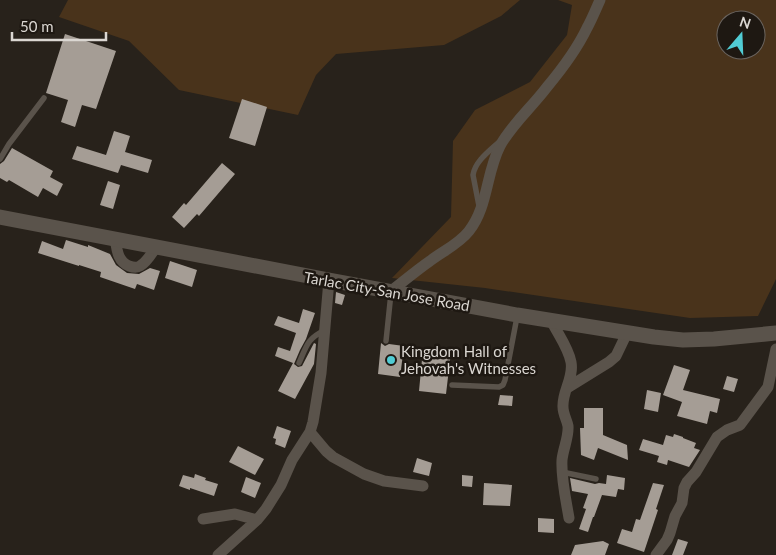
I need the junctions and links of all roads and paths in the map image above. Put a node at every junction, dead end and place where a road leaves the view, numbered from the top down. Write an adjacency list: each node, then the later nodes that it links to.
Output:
1 (600, 0): 3 (street)
2 (44, 98): 4 (lane)
3 (506, 136): 5 (street); 5 (lane)
4 (0, 158)
5 (480, 213): 10 (street)
6 (0, 217): 7 (main road, Tarlac City-San Jose Road)
7 (114, 238): 8 (main road, Tarlac City-San Jose Road); 8 (street)
8 (156, 247): 9 (main road, Tarlac City-San Jose Road)
9 (329, 280): 10 (main road, Tarlac City-San Jose Road); 13 (street)
10 (392, 291): 11 (main road, Tarlac City-San Jose Road); 16 (lane)
11 (517, 315): 12 (main road, Tarlac City-San Jose Road); 19 (lane)
12 (551, 320): 14 (main road, Tarlac City-San Jose Road); 20 (street)
13 (325, 330): 18 (lane); 21 (street)
14 (627, 333): 15 (main road, Tarlac City-San Jose Road); 20 (street)
15 (776, 333)
16 (386, 341)
17 (776, 349): 29 (street)
18 (300, 363)
19 (452, 385)
20 (566, 388): 22 (street)
21 (310, 432): 24 (street); 27 (street)
22 (562, 472): 23 (lane); 25 (street)
23 (596, 479)
24 (423, 486)
25 (569, 518)
26 (203, 519): 27 (street)
27 (257, 520): 28 (street)
28 (218, 555)
29 (656, 555)

